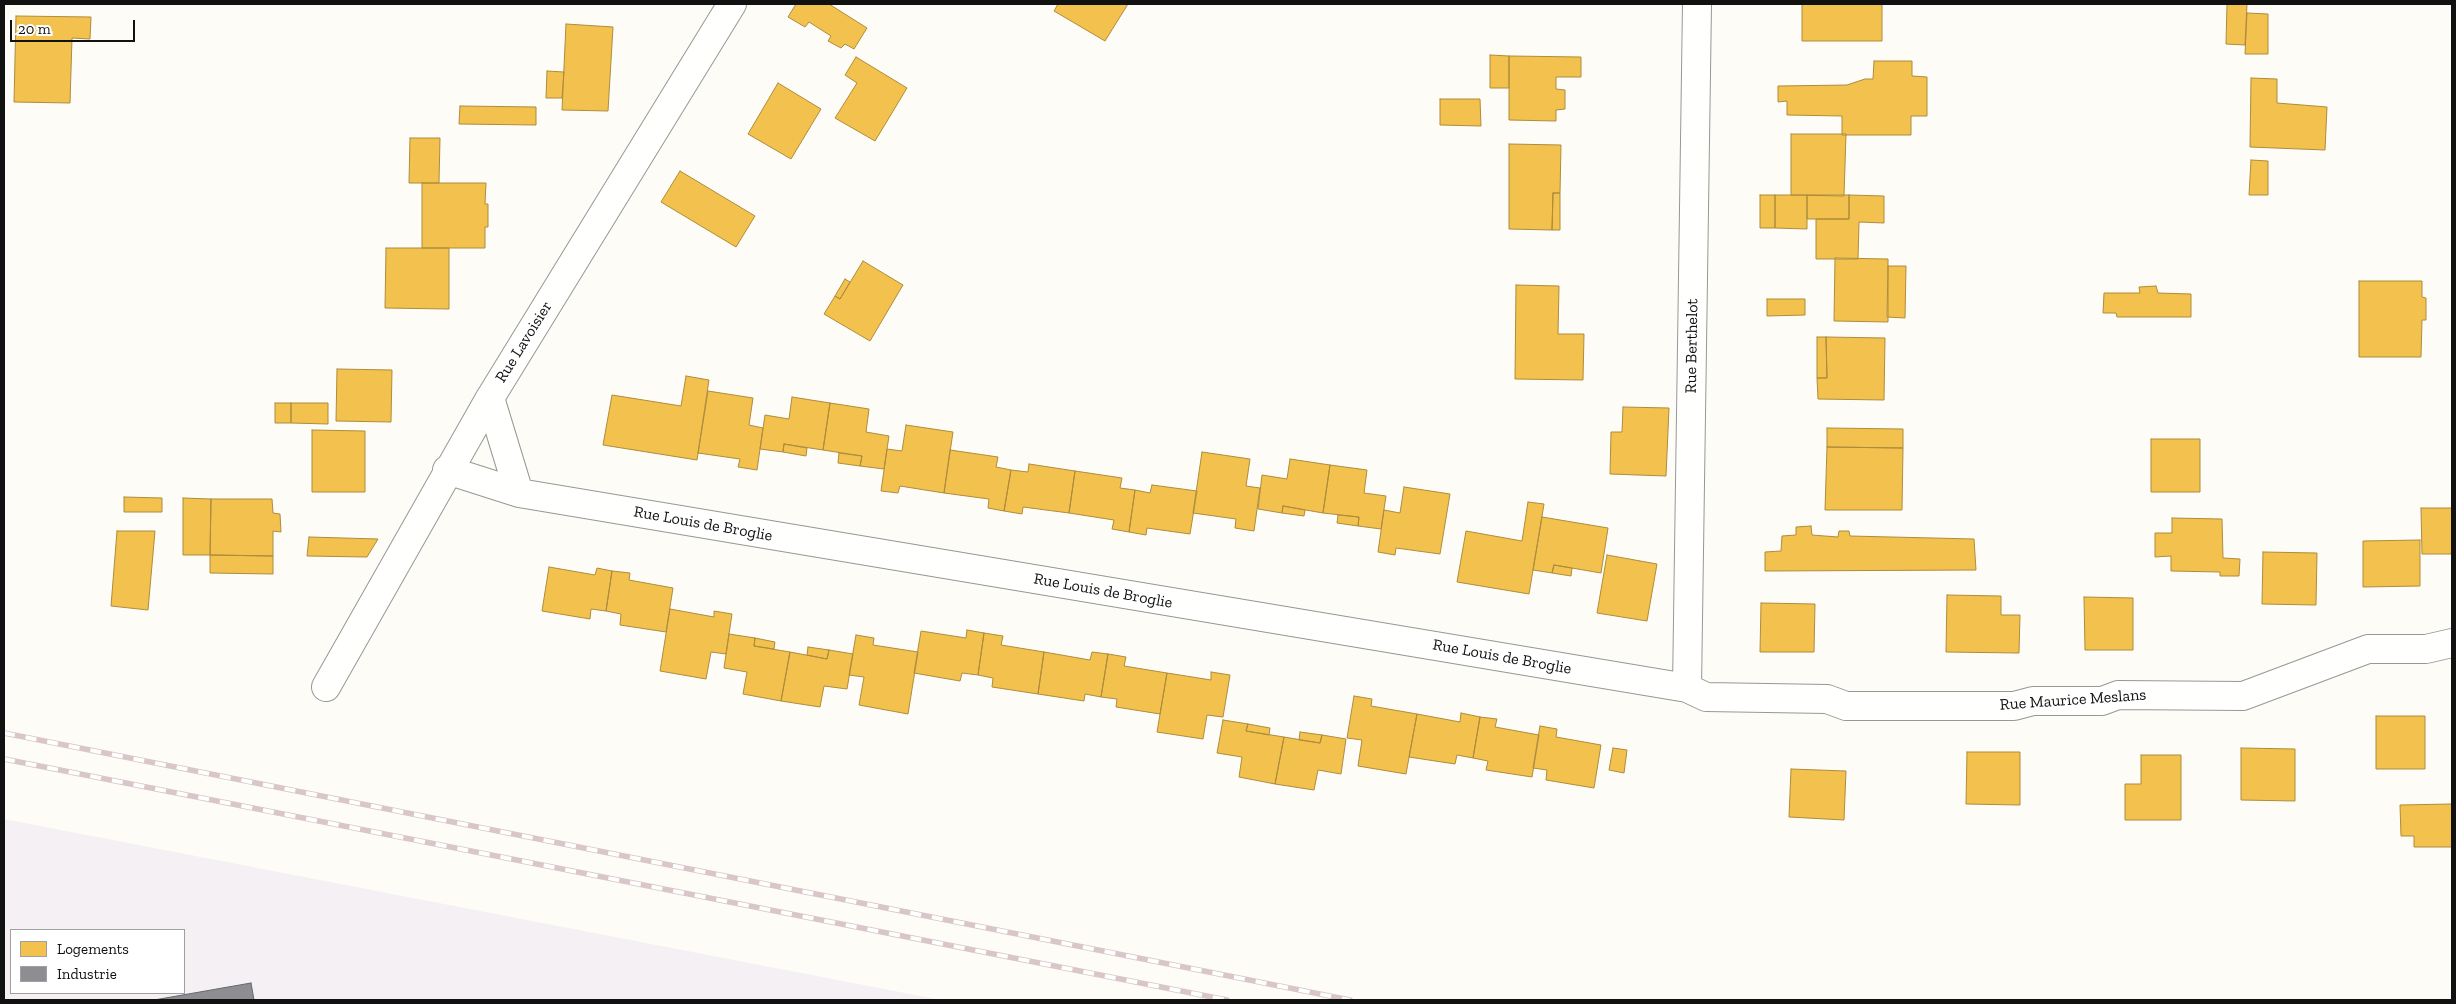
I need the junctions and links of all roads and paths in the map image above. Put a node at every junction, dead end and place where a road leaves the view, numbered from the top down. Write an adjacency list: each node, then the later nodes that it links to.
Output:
1 (732, 4): 3 (street, Rue Lavoisier)
2 (1697, 4): 8 (street, Rue Berthelot)
3 (490, 398): 4 (street, Rue Lavoisier); 5 (street)
4 (447, 470): 5 (street, Rue Louis de Broglie); 7 (street, Rue Lavoisier)
5 (519, 493): 8 (street, Rue Louis de Broglie)
6 (2452, 643): 8 (street, Rue Maurice Meslans)
7 (326, 687)
8 (1687, 688)

